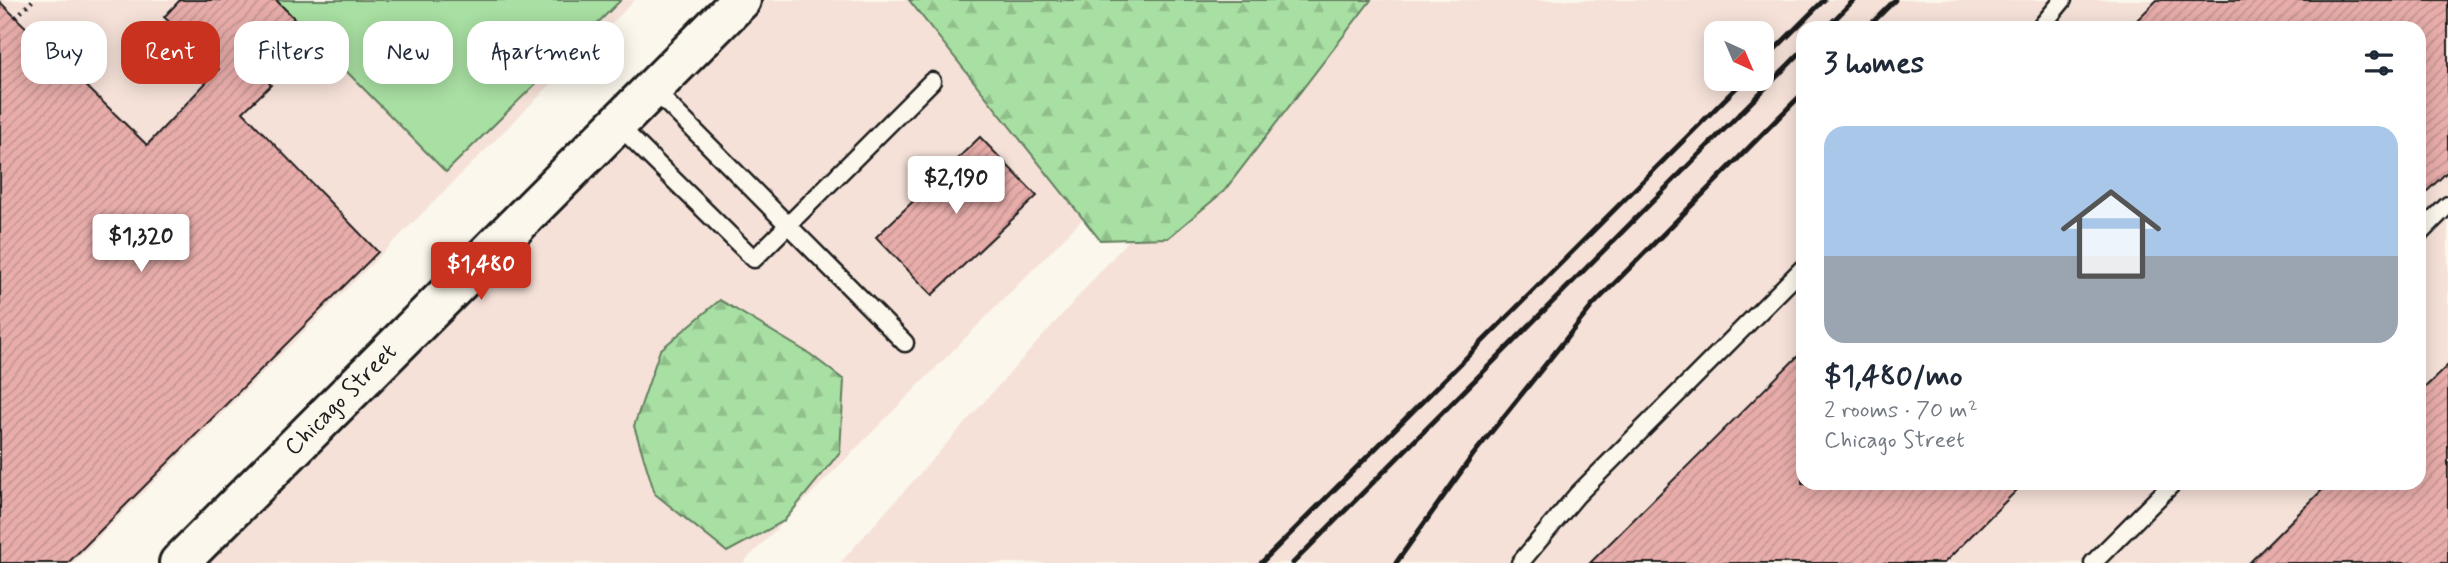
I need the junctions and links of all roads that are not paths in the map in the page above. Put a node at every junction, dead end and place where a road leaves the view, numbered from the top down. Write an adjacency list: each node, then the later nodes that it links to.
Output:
1 (741, 0): 5 (main road, Chicago Street)
2 (2063, 0): 3 (lane)
3 (2046, 21)
4 (932, 81): 8 (lane)
5 (653, 89): 6 (main road, Chicago Street); 8 (lane)
6 (617, 124): 8 (lane); 13 (main road, Chicago Street)
7 (2448, 205): 9 (lane)
8 (788, 225): 11 (lane)
9 (2426, 227)
10 (1796, 274): 14 (lane)
11 (905, 343)
12 (2166, 490): 15 (lane)
13 (179, 563)
14 (1520, 563)
15 (2093, 563)

